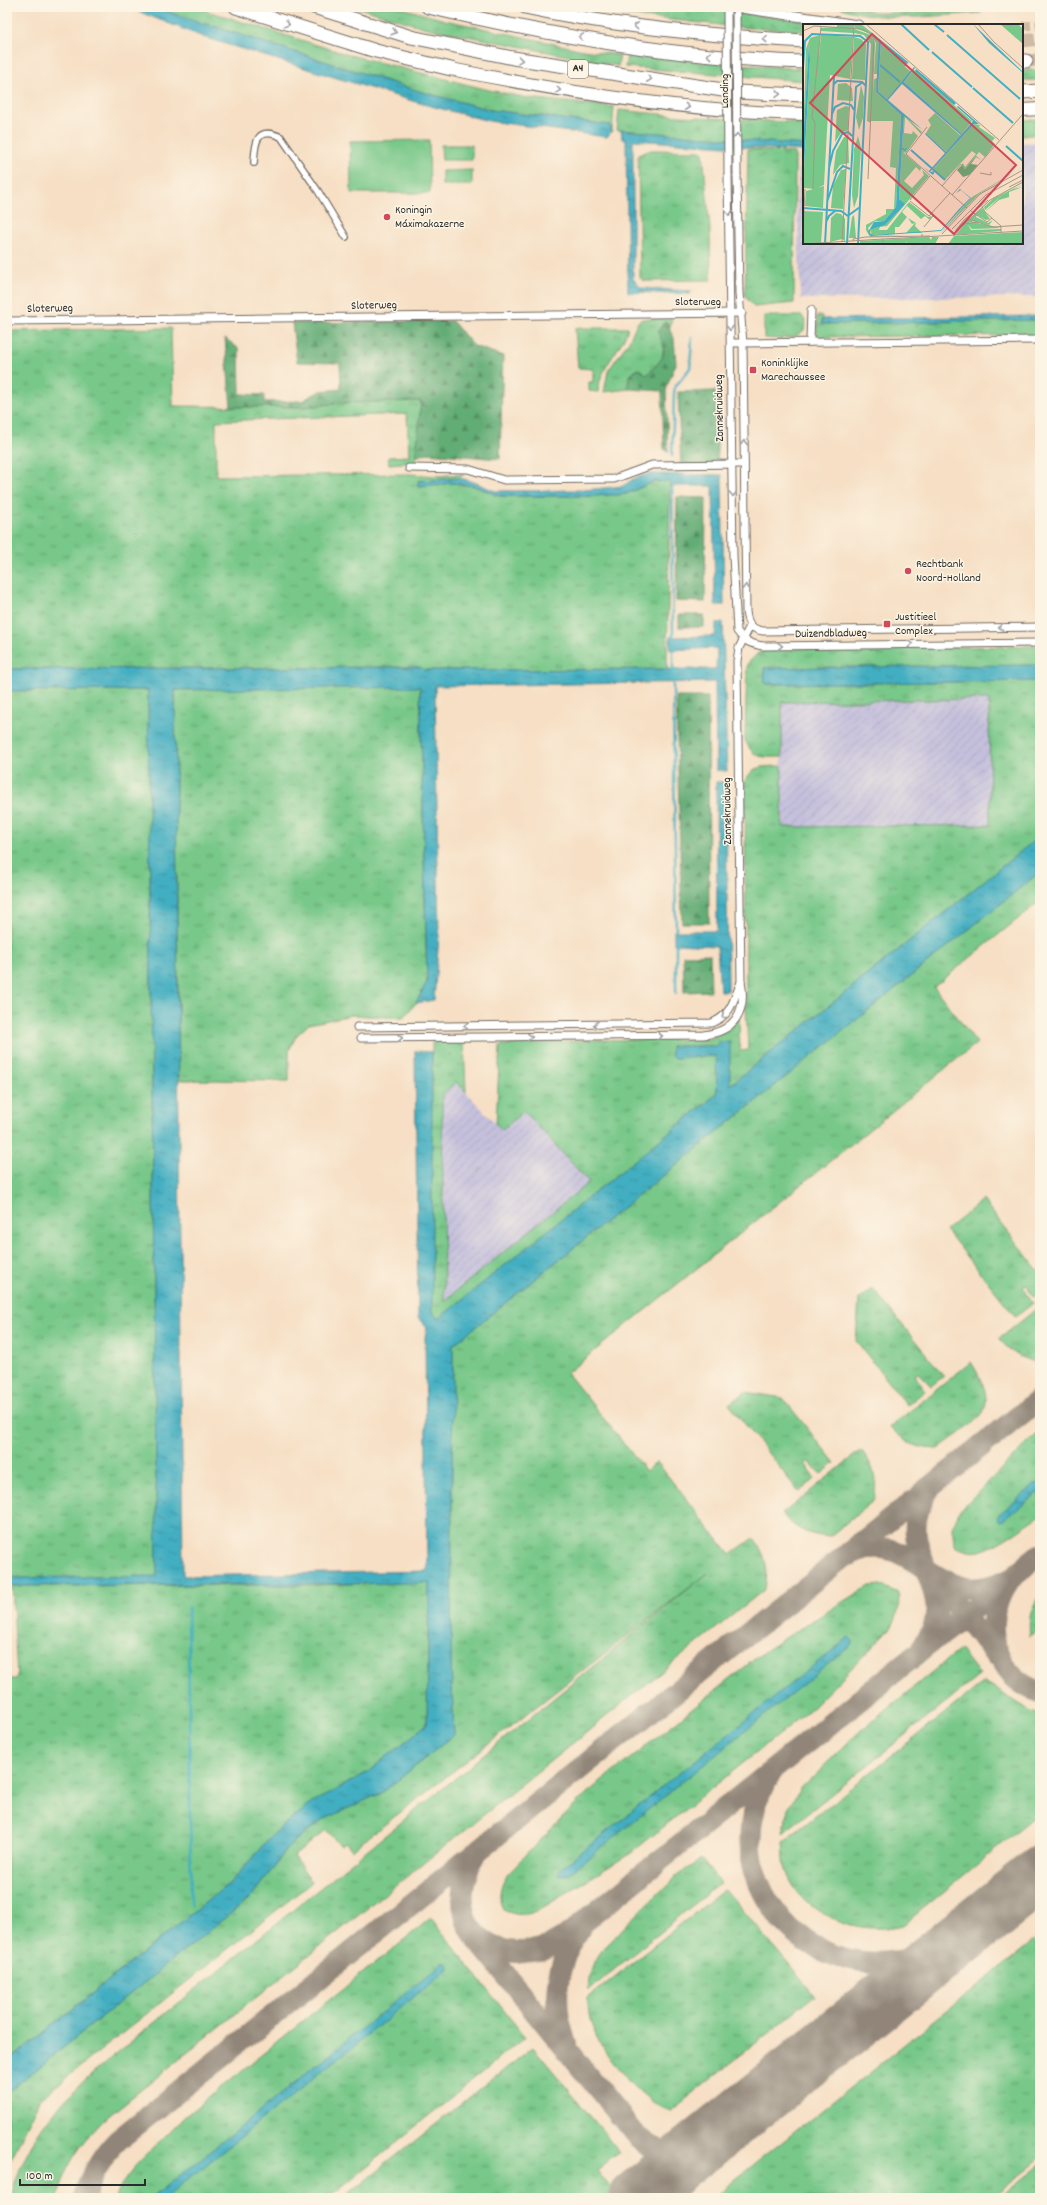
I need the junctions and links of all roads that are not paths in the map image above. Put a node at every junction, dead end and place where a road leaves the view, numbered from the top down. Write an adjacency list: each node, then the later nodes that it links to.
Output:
1 (236, 7): 10 (highway, A4, one-way to 10)
2 (314, 7): 13 (highway, A4, one-way to 13)
3 (428, 7): 9 (highway, one-way to 3)
4 (525, 7): 8 (highway, one-way to 4)
5 (727, 7): 18 (street, Landing, bridge)
6 (735, 7): 7 (street); 19 (street, Landing, one-way to 6, bridge)
7 (851, 24)
8 (803, 41)
9 (803, 62)
10 (451, 69): 16 (highway, A4, one-way to 16)
11 (1040, 91): 12 (highway)
12 (1023, 92)
13 (803, 95)
14 (1040, 109): 15 (highway)
15 (1023, 110)
16 (803, 114)
17 (254, 163): 20 (street)
18 (728, 174): 22 (street, Zonnekruidweg, one-way to 22)
19 (737, 175): 23 (street, Zonnekruidweg)
20 (346, 237)
21 (811, 310): 26 (street)
22 (730, 313): 23 (street, Sloterweg); 24 (street, Sloterweg); 27 (street, Zonnekruidweg, one-way to 27)
23 (742, 313): 28 (street, Zonnekruidweg)
24 (7, 321)
25 (1040, 340): 26 (street)
26 (810, 342): 28 (street)
27 (731, 343): 28 (street); 29 (street, Zonnekruidweg)
28 (743, 343): 30 (street, Zonnekruidweg, one-way to 28)
29 (732, 464): 30 (street); 31 (street); 34 (street, Zonnekruidweg, one-way to 34)
30 (744, 464): 32 (street, Zonnekruidweg, one-way to 30)
31 (409, 468)
32 (750, 626): 33 (street, Duizendbladweg, one-way to 32); 34 (street, Zonnekruidweg)
33 (1040, 627)
34 (743, 640): 35 (street, Duizendbladweg, one-way to 35); 36 (street, Zonnekruidweg)
35 (1040, 643)
36 (741, 982): 37 (street, one-way to 37); 38 (street, Zonnekruidweg, one-way to 36)
37 (357, 1027)
38 (361, 1038)

